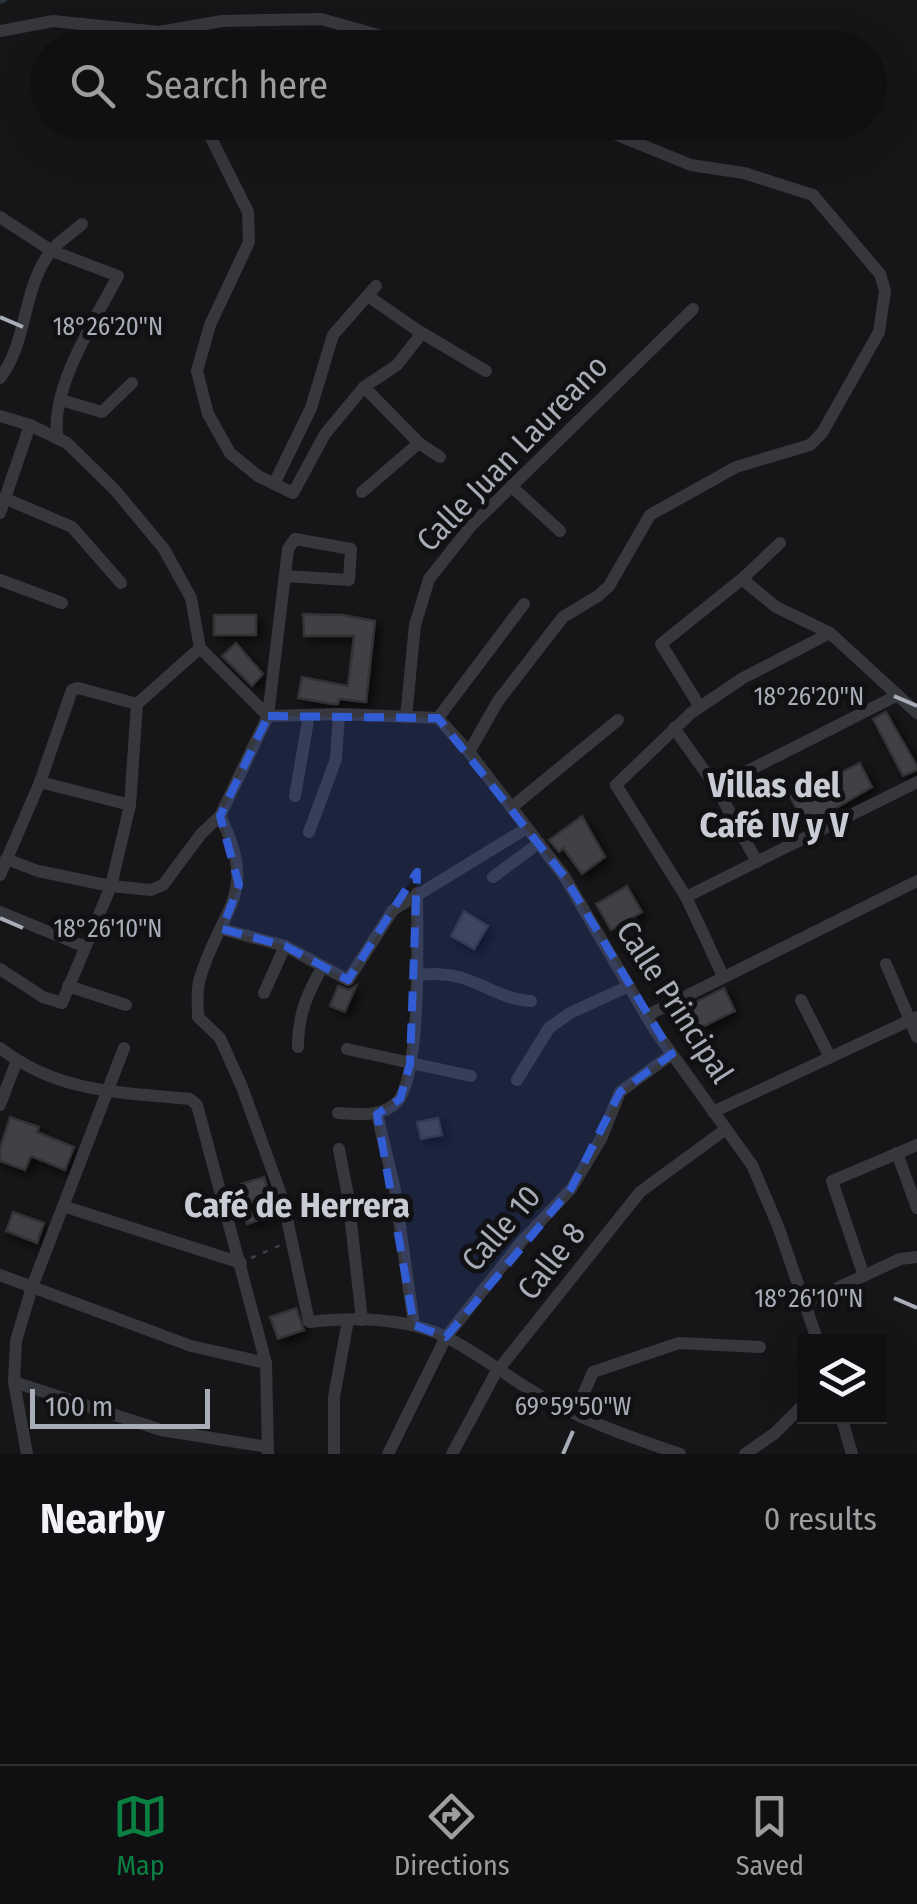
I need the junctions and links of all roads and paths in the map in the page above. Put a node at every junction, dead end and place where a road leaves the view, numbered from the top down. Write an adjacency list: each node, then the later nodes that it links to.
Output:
1 (140, 30): 4 (street)
2 (172, 30): 3 (street)
3 (360, 30)
4 (0, 31)
5 (212, 140): 22 (street)
6 (630, 140): 48 (street)
7 (0, 217): 9 (street)
8 (82, 224): 9 (street)
9 (52, 251): 13 (street); 16 (street)
10 (693, 310): 23 (street, Calle Juan Laureano)
11 (422, 334): 12 (street); 15 (street); 22 (street)
12 (486, 371)
13 (0, 378)
14 (132, 383): 16 (street)
15 (364, 387): 20 (street); 22 (street)
16 (61, 400): 19 (street)
17 (0, 416): 18 (street)
18 (30, 426): 19 (street); 25 (street)
19 (58, 439): 36 (street)
20 (419, 443): 21 (street); 24 (street)
21 (440, 457)
22 (274, 484)
23 (512, 486): 27 (street); 44 (street, Calle Juan Laureano)
24 (362, 492)
25 (4, 498): 26 (street); 32 (street)
26 (0, 512)
27 (560, 531)
28 (780, 544): 30 (street)
29 (286, 576): 29 (street); 43 (street)
30 (742, 579): 35 (street); 39 (street)
31 (0, 580): 33 (street)
32 (121, 583)
33 (62, 603)
34 (524, 604): 45 (street)
35 (830, 633): 37 (street); 39 (street)
36 (200, 648): 38 (street); 43 (street)
37 (898, 696): 41 (street); 51 (street)
38 (137, 704): 49 (street); 53 (street)
39 (700, 707): 47 (street)
40 (340, 714): 42 (street); 44 (street); 57 (street)
41 (917, 714)
42 (309, 715): 43 (street); 52 (street)
43 (268, 716): 55 (street)
44 (406, 717): 45 (street)
45 (438, 718): 48 (street, Calle Principal)
46 (618, 720): 54 (street)
47 (674, 728): 51 (street); 66 (street)
48 (469, 752): 54 (street, Calle Principal)
49 (40, 782): 53 (street); 59 (street)
50 (917, 782): 60 (street)
51 (716, 788): 60 (street)
52 (295, 796)
53 (130, 805): 64 (street)
54 (512, 807): 56 (street, Calle Principal)
55 (220, 816): 64 (street); 68 (street)
56 (528, 828): 58 (street, Calle Principal); 65 (street)
57 (309, 832)
58 (539, 843): 62 (street); 77 (street, Calle Principal)
59 (6, 859): 61 (street); 64 (street)
60 (757, 862): 66 (street)
61 (0, 875)
62 (493, 877)
63 (917, 882): 75 (street)
64 (112, 886): 69 (street)
65 (417, 893): 72 (street); 74 (street)
66 (686, 897): 75 (street)
67 (0, 912): 69 (street)
68 (222, 929): 70 (street); 106 (street)
69 (83, 946): 76 (street)
70 (285, 946): 72 (street); 78 (street)
71 (886, 964): 83 (street)
72 (323, 966): 85 (street)
73 (0, 969): 76 (street)
74 (417, 976): 79 (street); 92 (street)
75 (723, 976): 82 (street)
76 (68, 986): 81 (street)
77 (628, 986): 82 (street, Calle Principal); 94 (street)
78 (264, 993)
79 (532, 1000)
80 (801, 1000): 90 (street)
81 (126, 1005)
82 (646, 1016): 89 (street, Calle Principal)
83 (913, 1018): 84 (street); 90 (street)
84 (917, 1038)
85 (298, 1046)
86 (0, 1048): 91 (street)
87 (124, 1048): 95 (street)
88 (347, 1049): 92 (street)
89 (672, 1054): 97 (street, Calle Principal); 116 (street, Calle 10)
90 (830, 1057): 97 (street)
91 (17, 1060): 95 (street); 96 (street)
92 (410, 1064): 93 (street); 99 (street)
93 (471, 1076)
94 (516, 1080)
95 (109, 1091): 104 (street); 108 (street)
96 (0, 1105)
97 (713, 1112): 100 (street, Calle Principal)
98 (338, 1114): 99 (street)
99 (377, 1114): 114 (street)
100 (726, 1129): 112 (street, Calle Principal); 119 (street, Calle 8)
101 (917, 1145): 103 (street)
102 (339, 1149): 113 (street)
103 (897, 1153): 105 (street); 110 (street)
104 (63, 1206): 108 (street); 111 (street)
105 (917, 1208)
106 (291, 1241): 108 (path); 113 (street)
107 (917, 1257): 110 (street)
108 (240, 1263): 118 (street)
109 (0, 1275): 111 (street)
110 (864, 1276): 112 (street)
111 (32, 1287): 118 (street); 120 (street)
112 (806, 1303): 115 (street, Calle Principal)
113 (355, 1320): 114 (street); 126 (street)
114 (414, 1325): 116 (street)
115 (816, 1334)
116 (446, 1337): 119 (street); 127 (street, Calle 10)
117 (760, 1348): 122 (street)
118 (266, 1363): 124 (street)
119 (498, 1370): 122 (street); 128 (street, Calle 8)
120 (14, 1382): 124 (street); 125 (street)
121 (797, 1411): 130 (street)
122 (576, 1413): 129 (street)
123 (843, 1424): 131 (street)
124 (268, 1451)
125 (27, 1454)
126 (334, 1454)
127 (388, 1454)
128 (452, 1454)
129 (680, 1454)
130 (745, 1454)
131 (852, 1454)

